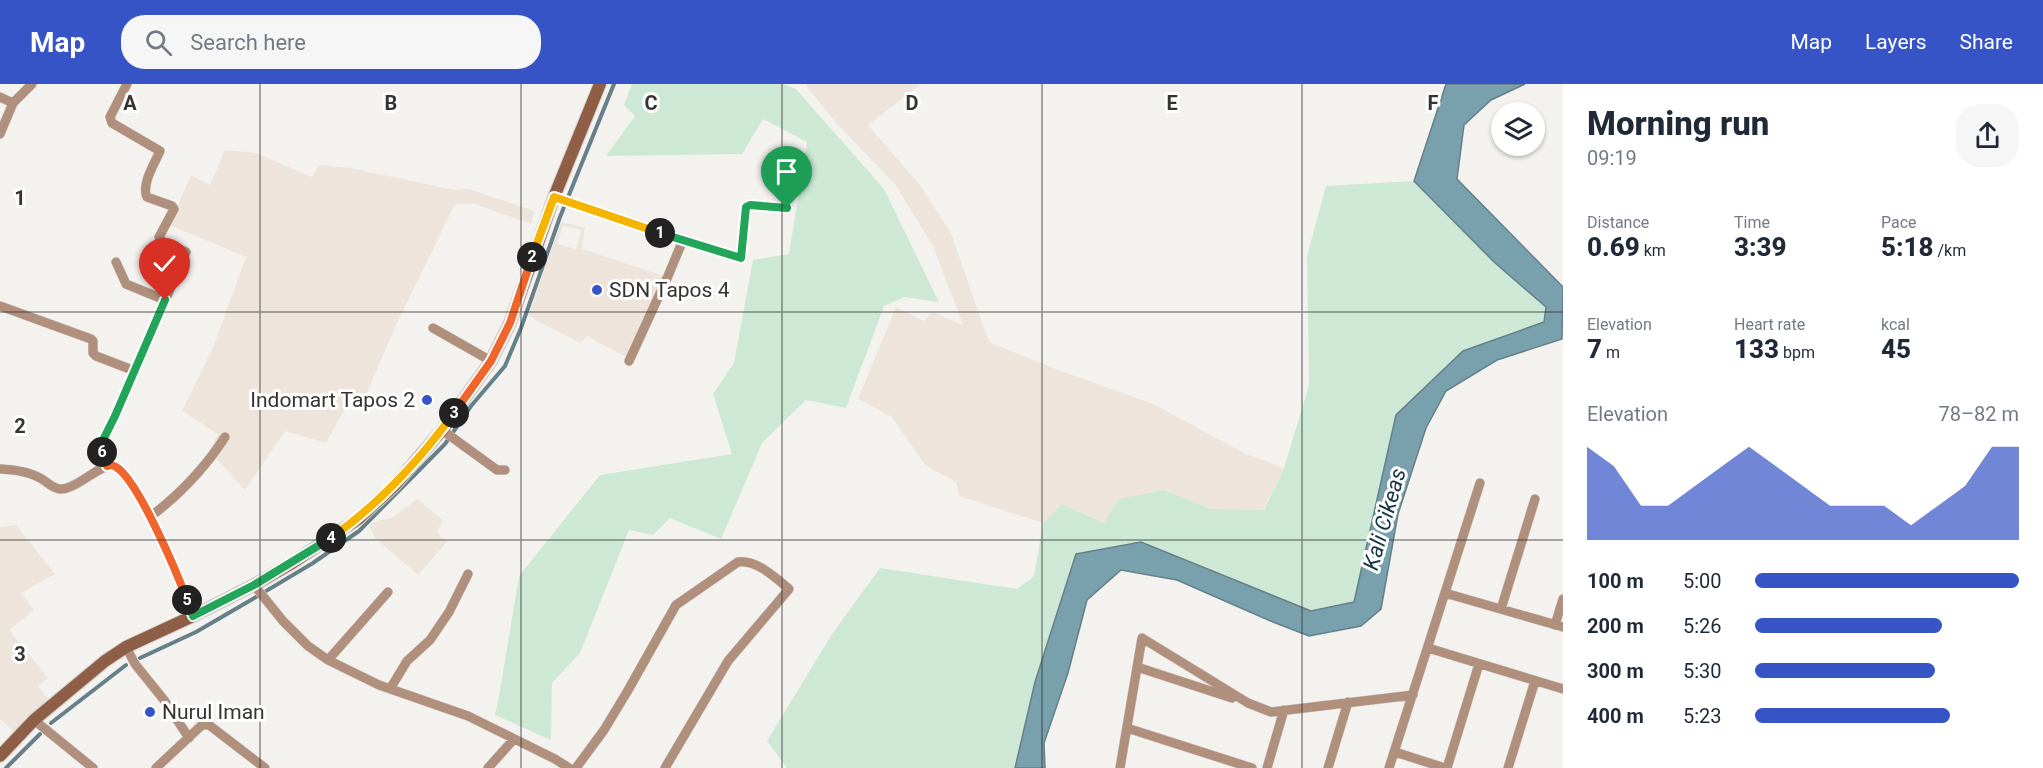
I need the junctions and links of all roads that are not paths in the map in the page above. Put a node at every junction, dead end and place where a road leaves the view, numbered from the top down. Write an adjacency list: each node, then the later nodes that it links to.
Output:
1 (32, 84): 5 (street)
2 (127, 84): 11 (street)
3 (600, 84): 7 (main road)
4 (0, 97): 5 (street)
5 (13, 103): 6 (street)
6 (0, 134)
7 (562, 200): 9 (street); 14 (main road)
8 (787, 208): 9 (street)
9 (683, 240): 15 (street)
10 (116, 262): 11 (street)
11 (165, 300): 16 (street)
12 (0, 306): 16 (street)
13 (433, 328): 14 (street)
14 (491, 361): 17 (main road)
15 (628, 361)
16 (135, 371): 19 (street)
17 (449, 434): 21 (street); 26 (main road)
18 (225, 437): 24 (street)
19 (107, 466): 20 (street); 24 (street)
20 (0, 469)
21 (505, 470)
22 (1480, 483): 28 (street)
23 (1535, 499): 30 (street)
24 (150, 517): 31 (street)
25 (468, 574): 40 (street)
26 (255, 586): 31 (main road); 35 (street)
27 (388, 592): 35 (street)
28 (1445, 593): 30 (street); 34 (street)
29 (1563, 599): 32 (street)
30 (1501, 609): 32 (street)
31 (193, 616): 33 (main road)
32 (1559, 626)
33 (126, 647): 45 (main road); 47 (street)
34 (1428, 648): 36 (street); 41 (street)
35 (328, 660): 40 (street)
36 (1479, 664): 38 (street); 63 (street)
37 (1137, 667): 43 (street); 43 (street); 46 (street)
38 (1535, 681): 39 (street); 64 (street)
39 (1563, 689)
40 (390, 690): 48 (street)
41 (1413, 695): 42 (street); 49 (street)
42 (1348, 702): 44 (street); 61 (street)
43 (1248, 703): 44 (street)
44 (1284, 710): 60 (street)
45 (34, 720): 50 (main road); 51 (street)
46 (1127, 728): 58 (street); 59 (street)
47 (189, 738): 52 (street); 53 (street)
48 (514, 739): 54 (street); 55 (street)
49 (1395, 752): 62 (street); 63 (street)
50 (0, 756)
51 (93, 768)
52 (156, 768)
53 (265, 768)
54 (489, 768)
55 (570, 768)
56 (576, 768): 57 (street)
57 (665, 768)
58 (1120, 768)
59 (1252, 768)
60 (1267, 768)
61 (1328, 768)
62 (1389, 768)
63 (1446, 768)
64 (1508, 768)

